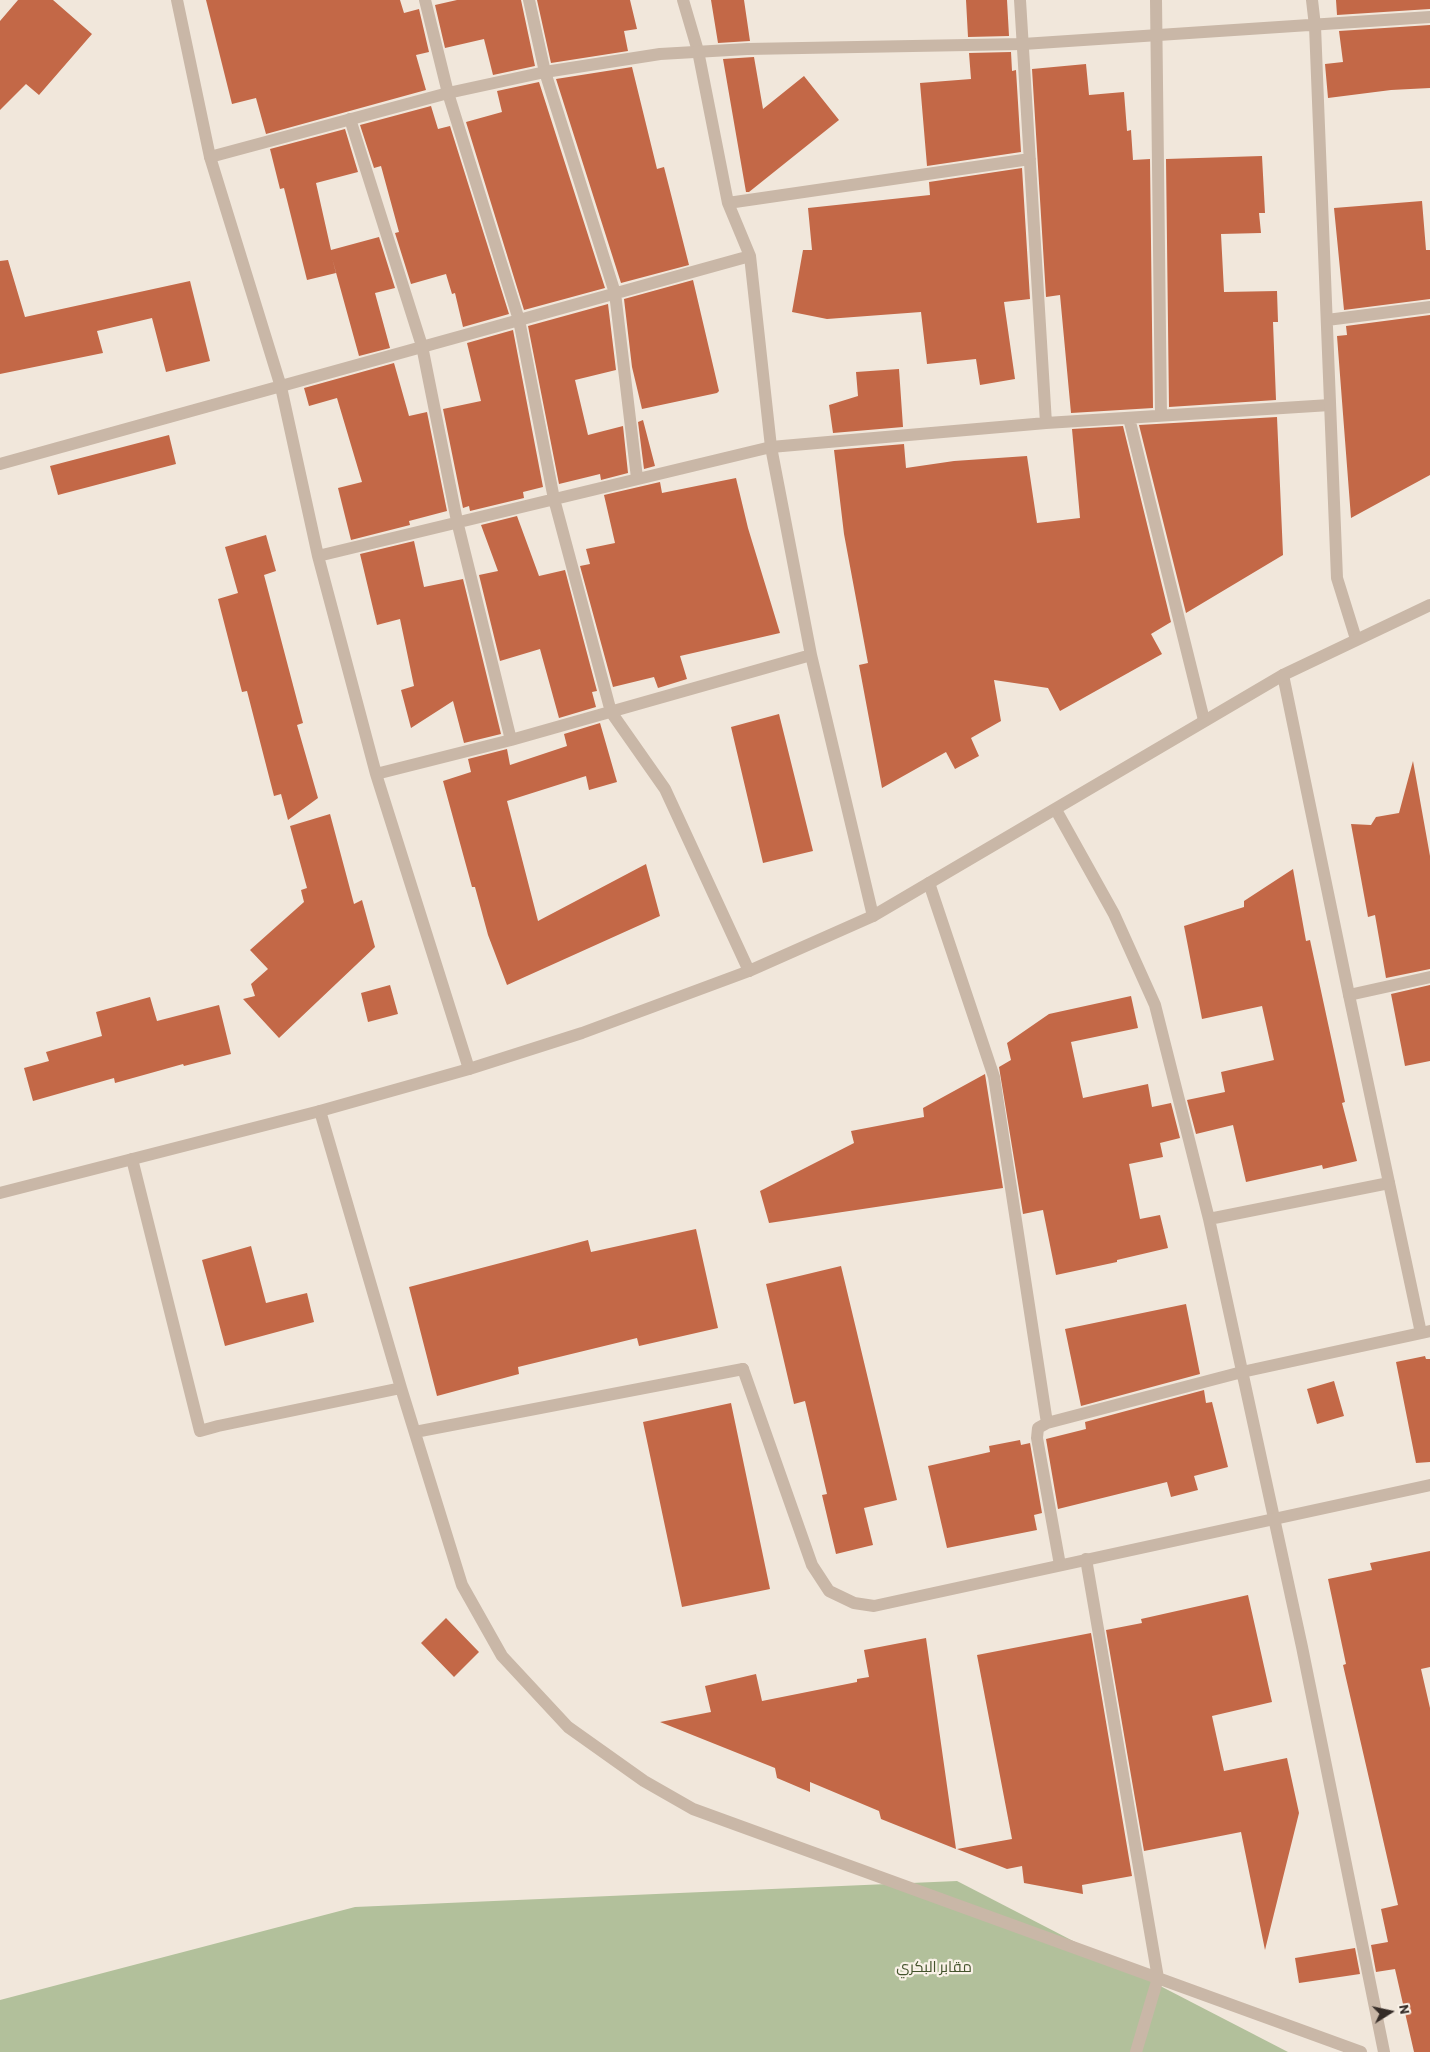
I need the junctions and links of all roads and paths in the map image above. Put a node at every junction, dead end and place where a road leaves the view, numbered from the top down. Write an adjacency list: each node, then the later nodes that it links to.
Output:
1 (177, 0): 16 (street)
2 (425, 0): 14 (street)
3 (529, 0): 13 (street)
4 (683, 0): 12 (street)
5 (1020, 0): 11 (street)
6 (1156, 0): 10 (street)
7 (1312, 0): 9 (street)
8 (1430, 17): 9 (street)
9 (1315, 26): 10 (street); 23 (street)
10 (1157, 36): 11 (street); 27 (street)
11 (1024, 44): 12 (street); 17 (street)
12 (698, 51): 13 (street); 18 (street)
13 (545, 72): 14 (street); 20 (street)
14 (448, 93): 15 (street); 22 (street)
15 (350, 119): 16 (street); 24 (street)
16 (210, 157): 25 (street)
17 (1030, 159): 18 (street); 29 (street)
18 (728, 203): 19 (street)
19 (750, 256): 20 (street); 30 (street)
20 (615, 293): 22 (street); 32 (street)
21 (1430, 307): 23 (street)
22 (520, 320): 24 (street); 33 (street)
23 (1327, 320): 26 (street)
24 (422, 346): 25 (street); 34 (street)
25 (281, 387): 31 (street); 35 (street)
26 (1330, 405): 27 (street); 37 (street)
27 (1161, 415): 28 (street)
28 (1130, 418): 29 (street); 41 (street)
29 (1046, 423): 30 (street)
30 (771, 447): 32 (street); 38 (street)
31 (0, 464)
32 (637, 478): 33 (street)
33 (554, 499): 34 (street); 40 (street)
34 (457, 522): 35 (street); 42 (street)
35 (318, 556): 43 (street)
36 (1430, 605): 37 (street)
37 (1356, 640): 39 (street)
38 (811, 655): 40 (street); 46 (street)
39 (1284, 675): 41 (street); 49 (street)
40 (611, 712): 42 (street); 47 (street)
41 (1204, 720): 44 (street)
42 (511, 740): 43 (street)
43 (376, 774): 50 (street)
44 (1056, 810): 45 (street); 55 (street)
45 (929, 883): 46 (street); 59 (street)
46 (873, 916): 47 (street)
47 (749, 971): 50 (street)
48 (1430, 977): 49 (street)
49 (1349, 995): 53 (street)
50 (469, 1069): 51 (street)
51 (320, 1111): 52 (street); 58 (street)
52 (132, 1159): 54 (street); 58 (street)
53 (1389, 1183): 55 (street); 56 (street)
54 (0, 1193)
55 (1209, 1219): 57 (street)
56 (1426, 1332): 57 (street)
57 (1242, 1372): 59 (street); 62 (street)
58 (401, 1388): 60 (street)
59 (1047, 1423): 64 (street)
60 (415, 1432): 64 (street); 65 (street)
61 (1430, 1485): 62 (street)
62 (1274, 1519): 63 (street); 68 (street)
63 (1086, 1559): 64 (street); 65 (street)
64 (1060, 1564)
65 (1158, 1978): 66 (street); 67 (street)
66 (1136, 2052)
67 (1361, 2052)
68 (1384, 2052)

